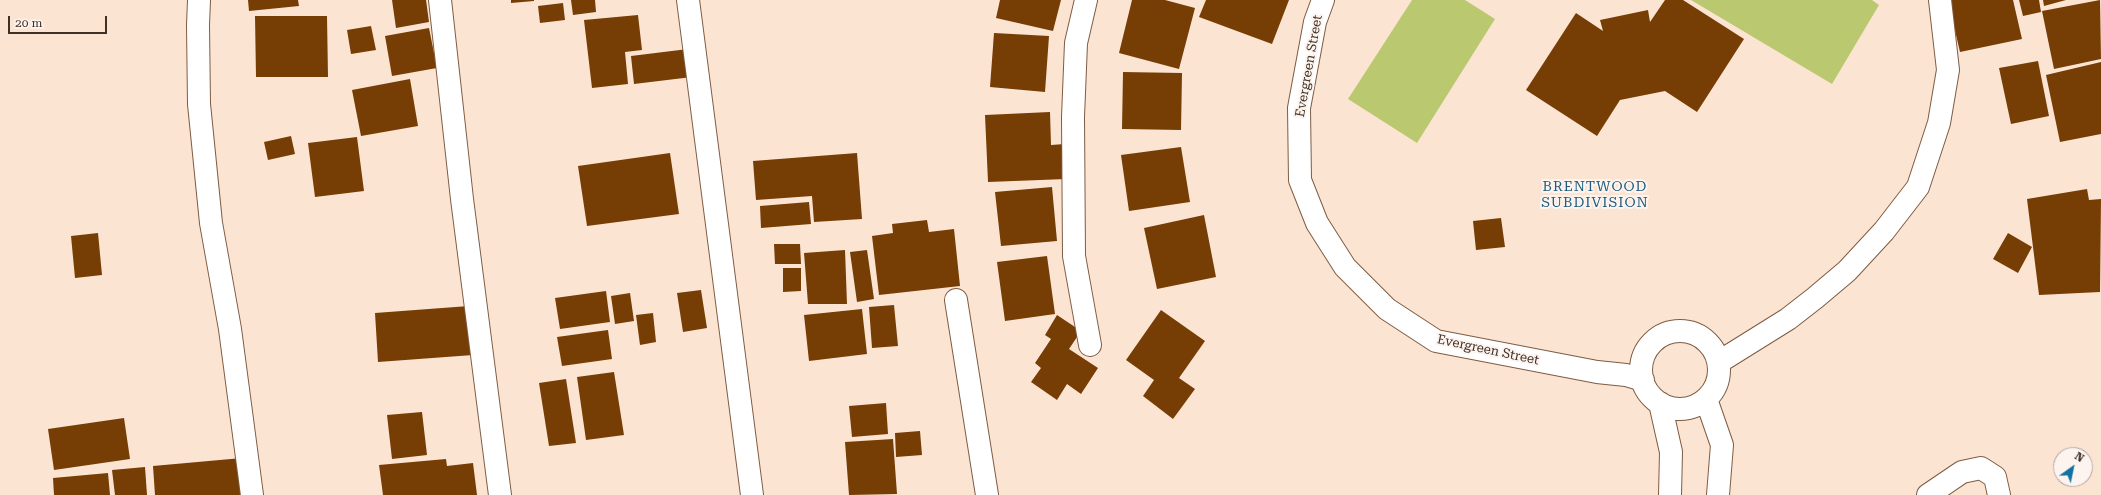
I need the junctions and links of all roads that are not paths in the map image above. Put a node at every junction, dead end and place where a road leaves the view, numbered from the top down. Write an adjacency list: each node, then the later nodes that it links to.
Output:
1 (199, 0): 13 (street)
2 (440, 0): 14 (street)
3 (688, 0): 15 (street)
4 (1086, 0): 8 (street)
5 (1323, 0): 10 (street, Evergreen Street)
6 (1940, 0): 9 (street)
7 (956, 300): 16 (street)
8 (1090, 345)
9 (1719, 362): 10 (street); 11 (street)
10 (1634, 377): 12 (street)
11 (1706, 399): 12 (street); 18 (street)
12 (1660, 403): 17 (street)
13 (252, 495)
14 (500, 495)
15 (752, 495)
16 (987, 495)
17 (1670, 495)
18 (1718, 495)
19 (1928, 495): 20 (street)
20 (1999, 495)

